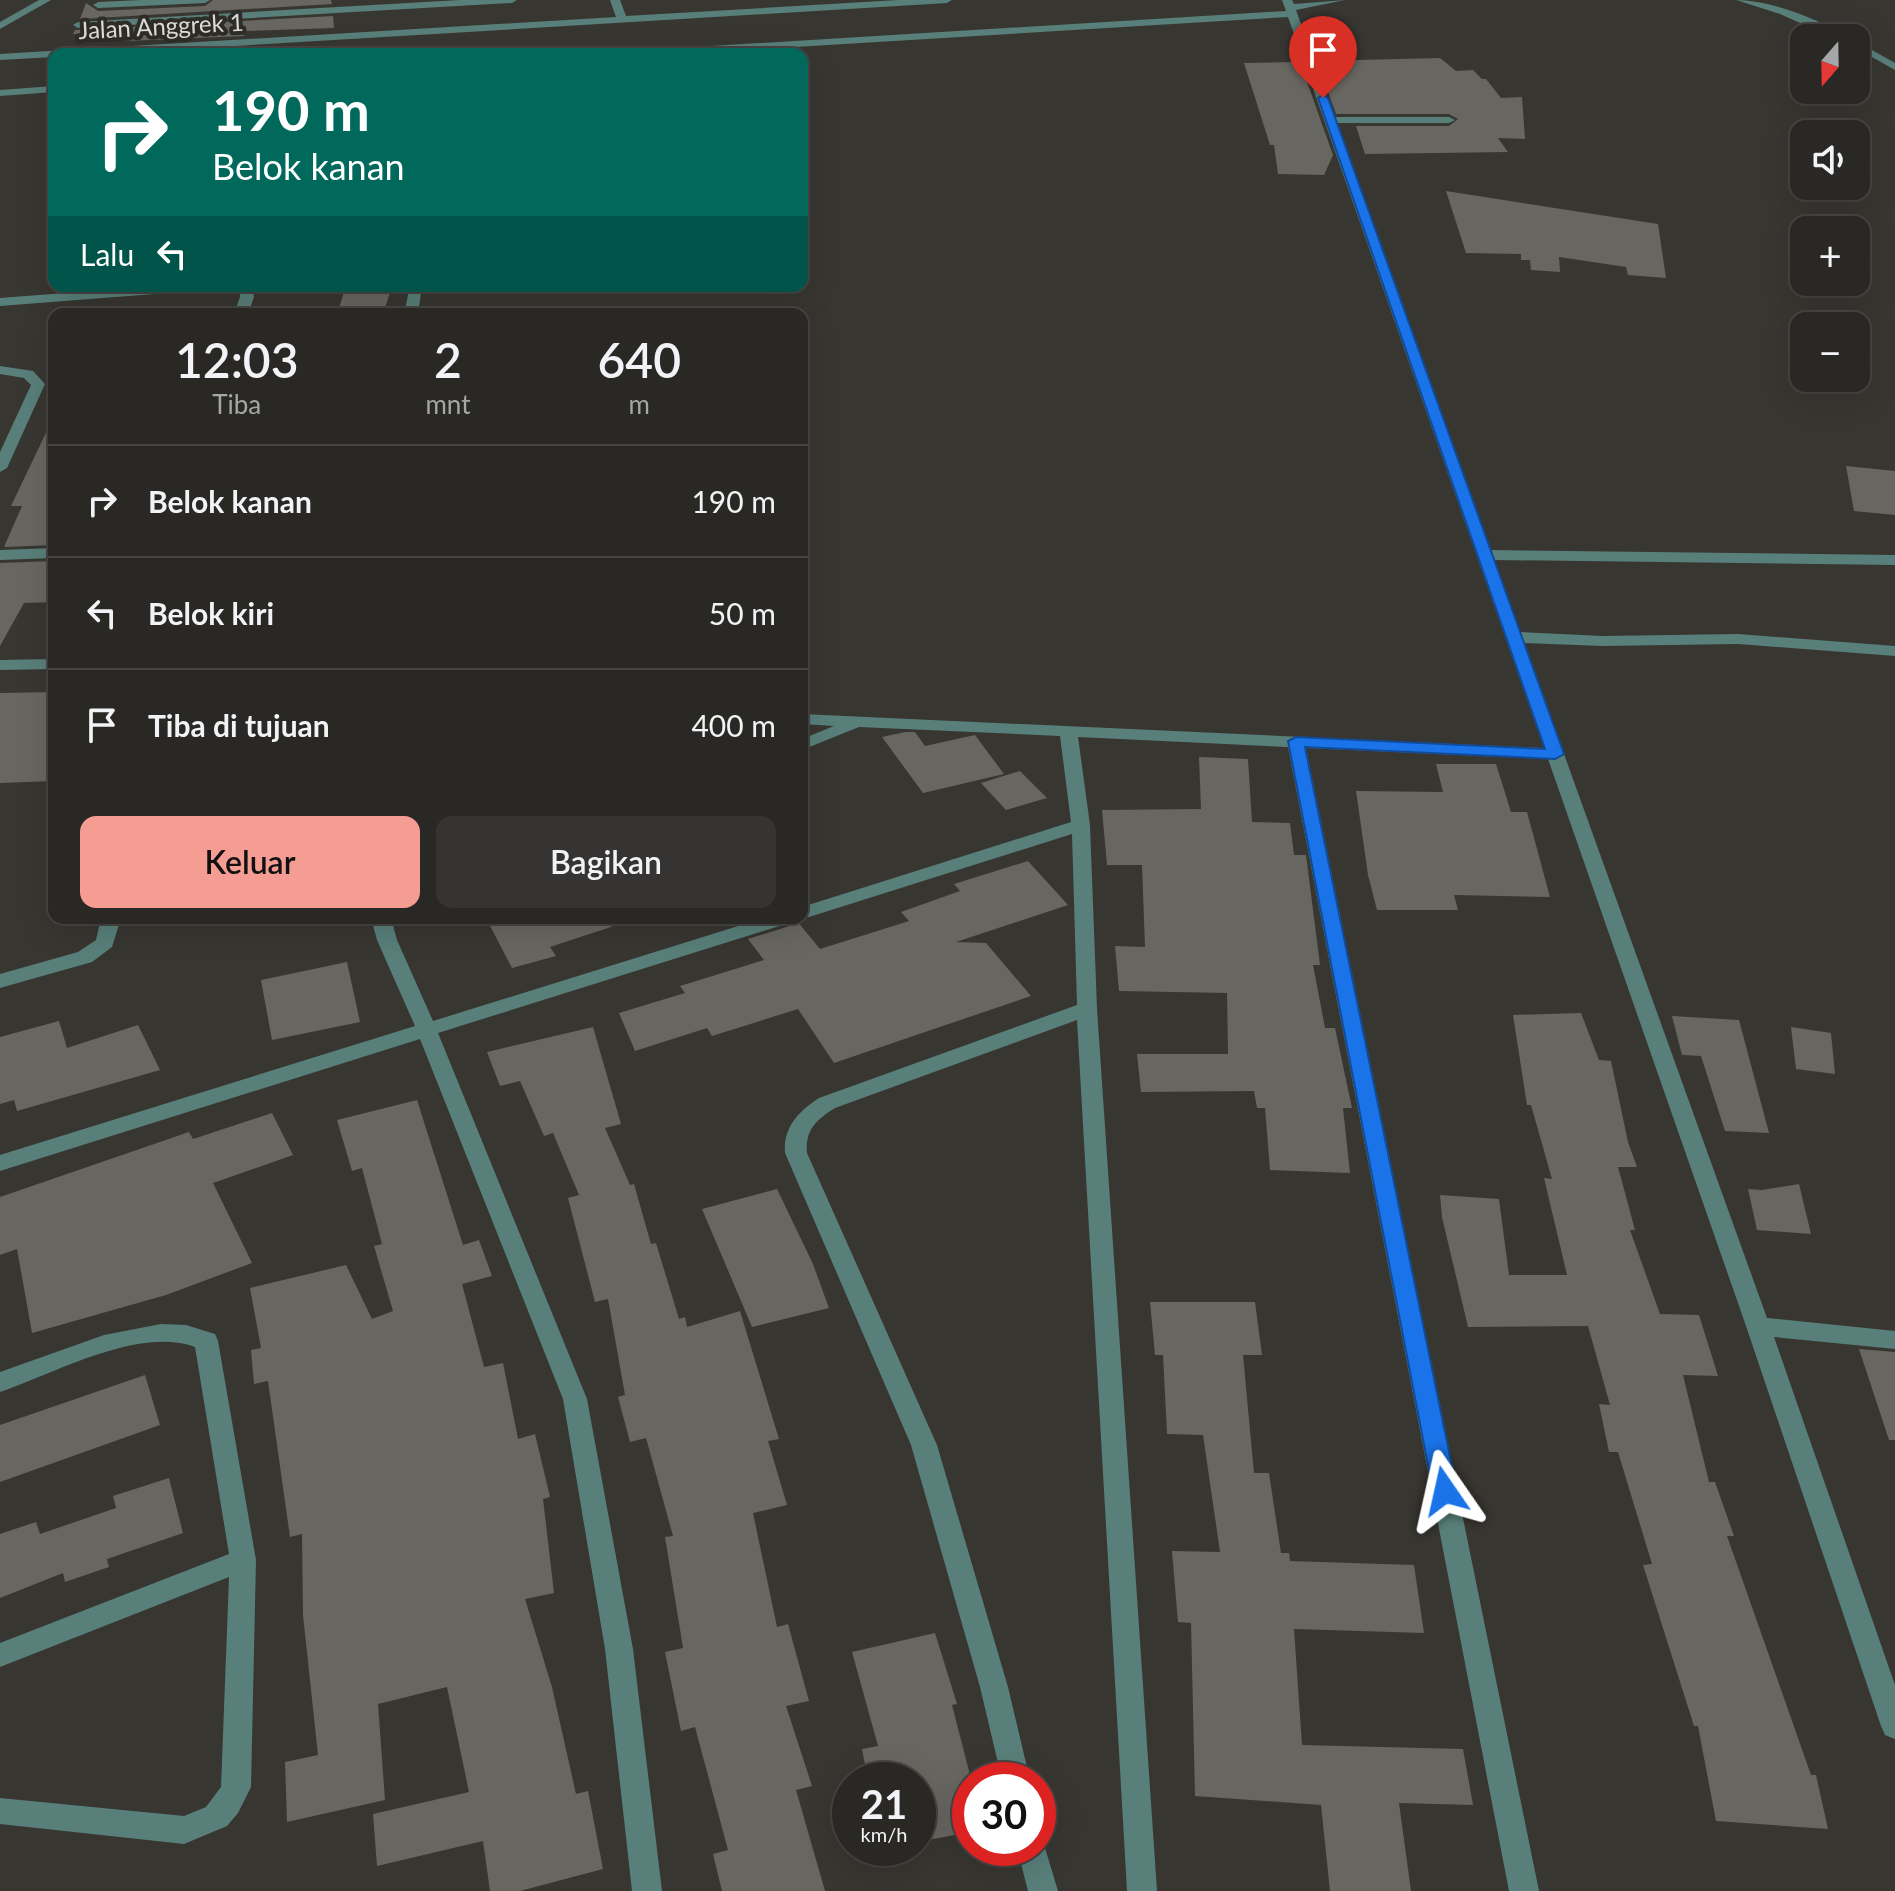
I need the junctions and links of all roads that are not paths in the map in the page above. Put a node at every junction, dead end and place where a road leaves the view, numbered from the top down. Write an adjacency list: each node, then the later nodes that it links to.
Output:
1 (46, 0): 19 (street)
2 (205, 0): 13 (street)
3 (221, 0): 15 (street)
4 (512, 0): 11 (street)
5 (615, 0): 16 (street)
6 (947, 0): 12 (street, Jalan Anggrek 1)
7 (1340, 0): 14 (street)
8 (1741, 0): 10 (street)
9 (1766, 0): 10 (street)
10 (1748, 1): 17 (street)
11 (419, 3): 15 (street); 20 (street)
12 (805, 4): 16 (street, Jalan Anggrek 1)
13 (98, 5)
14 (1290, 7): 23 (street); 30 (street)
15 (221, 17): 18 (street); 21 (street)
16 (622, 19): 20 (street, Jalan Anggrek 1)
17 (1811, 24)
18 (78, 25)
19 (0, 26)
20 (420, 31): 22 (street, Jalan Anggrek 1)
21 (218, 48)
22 (229, 48)
23 (713, 48)
24 (1870, 52): 27 (street)
25 (48, 55): 26 (street, Jalan Anggrek 1)
26 (0, 57)
27 (1895, 67)
28 (48, 89): 29 (street)
29 (0, 93)
30 (1330, 120): 31 (street); 38 (street)
31 (1449, 120)
32 (129, 292): 33 (street)
33 (0, 302)
34 (0, 370): 35 (street)
35 (0, 468)
36 (48, 553): 37 (street)
37 (0, 555)
38 (1483, 555): 39 (street); 40 (street)
39 (1895, 560)
40 (1512, 637): 41 (street); 49 (street)
41 (1895, 651)
42 (48, 664): 43 (street)
43 (0, 665)
44 (808, 719): 45 (street)
45 (858, 722): 46 (street); 48 (street)
46 (1068, 731): 47 (street); 50 (street)
47 (1296, 741): 49 (street); 71 (street)
48 (808, 743)
49 (1555, 754): 59 (street)
50 (1081, 825): 51 (street); 56 (street)
51 (808, 911)
52 (110, 924): 55 (street)
53 (383, 924): 57 (street)
54 (766, 924): 57 (street)
55 (0, 981)
56 (1087, 1009): 65 (street); 70 (street)
57 (427, 1031): 58 (street); 68 (street)
58 (0, 1163)
59 (1758, 1326): 60 (street); 64 (street)
60 (1895, 1340)
61 (0, 1382): 62 (street)
62 (243, 1560): 63 (street); 66 (street)
63 (0, 1655)
64 (1895, 1726)
65 (1012, 1762)
66 (0, 1811)
67 (1037, 1866): 69 (street)
68 (647, 1891)
69 (1043, 1891)
70 (1142, 1891)
71 (1524, 1891)

